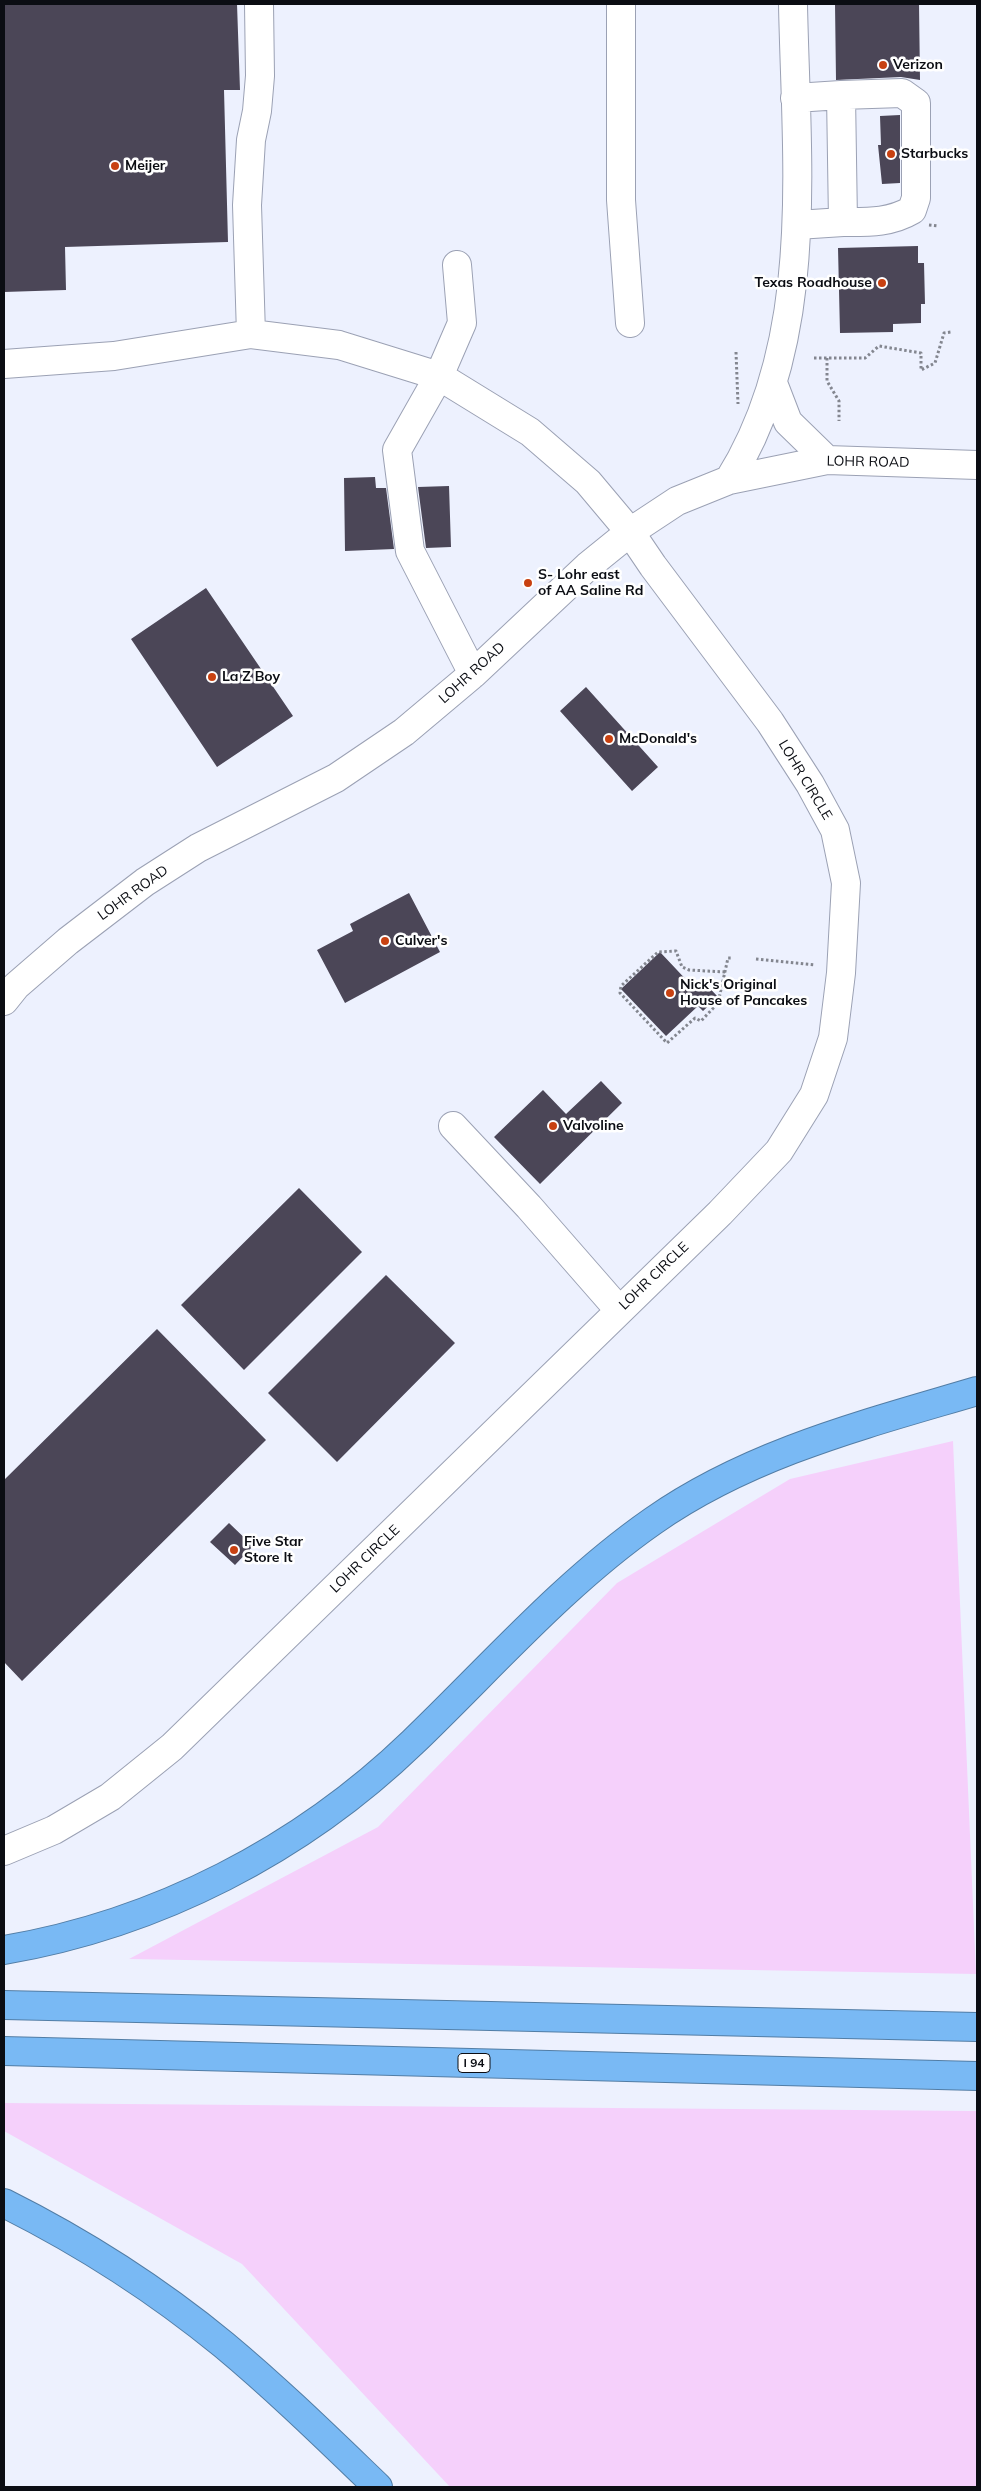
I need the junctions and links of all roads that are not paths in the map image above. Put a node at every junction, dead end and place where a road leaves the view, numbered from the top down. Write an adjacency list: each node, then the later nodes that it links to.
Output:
1 (259, 4): 10 (street)
2 (621, 4): 9 (street)
3 (793, 4): 5 (street)
4 (841, 95): 5 (street); 6 (street); 6 (street)
5 (794, 98): 7 (street)
6 (844, 222): 7 (street)
7 (797, 225): 13 (street)
8 (457, 265): 12 (street)
9 (630, 323)
10 (251, 334): 11 (street, LOHR CIRCLE); 12 (street, LOHR CIRCLE)
11 (4, 364)
12 (439, 376): 17 (street, LOHR CIRCLE); 18 (street)
13 (773, 383): 14 (street); 16 (street)
14 (827, 460): 15 (street, LOHR ROAD); 16 (street, LOHR ROAD)
15 (977, 465)
16 (729, 480): 17 (street, LOHR ROAD)
17 (630, 532): 18 (street, LOHR ROAD); 21 (street, LOHR CIRCLE)
18 (473, 674): 19 (street, LOHR ROAD)
19 (8, 987)
20 (453, 1126): 21 (street)
21 (619, 1310): 23 (street, LOHR CIRCLE)
22 (977, 1391): 24 (highway)
23 (4, 1851)
24 (4, 1950)
25 (4, 2005): 26 (highway)
26 (977, 2027)
27 (4, 2051): 28 (highway, I 94)
28 (977, 2076)
29 (4, 2204): 30 (highway)
30 (378, 2487)

